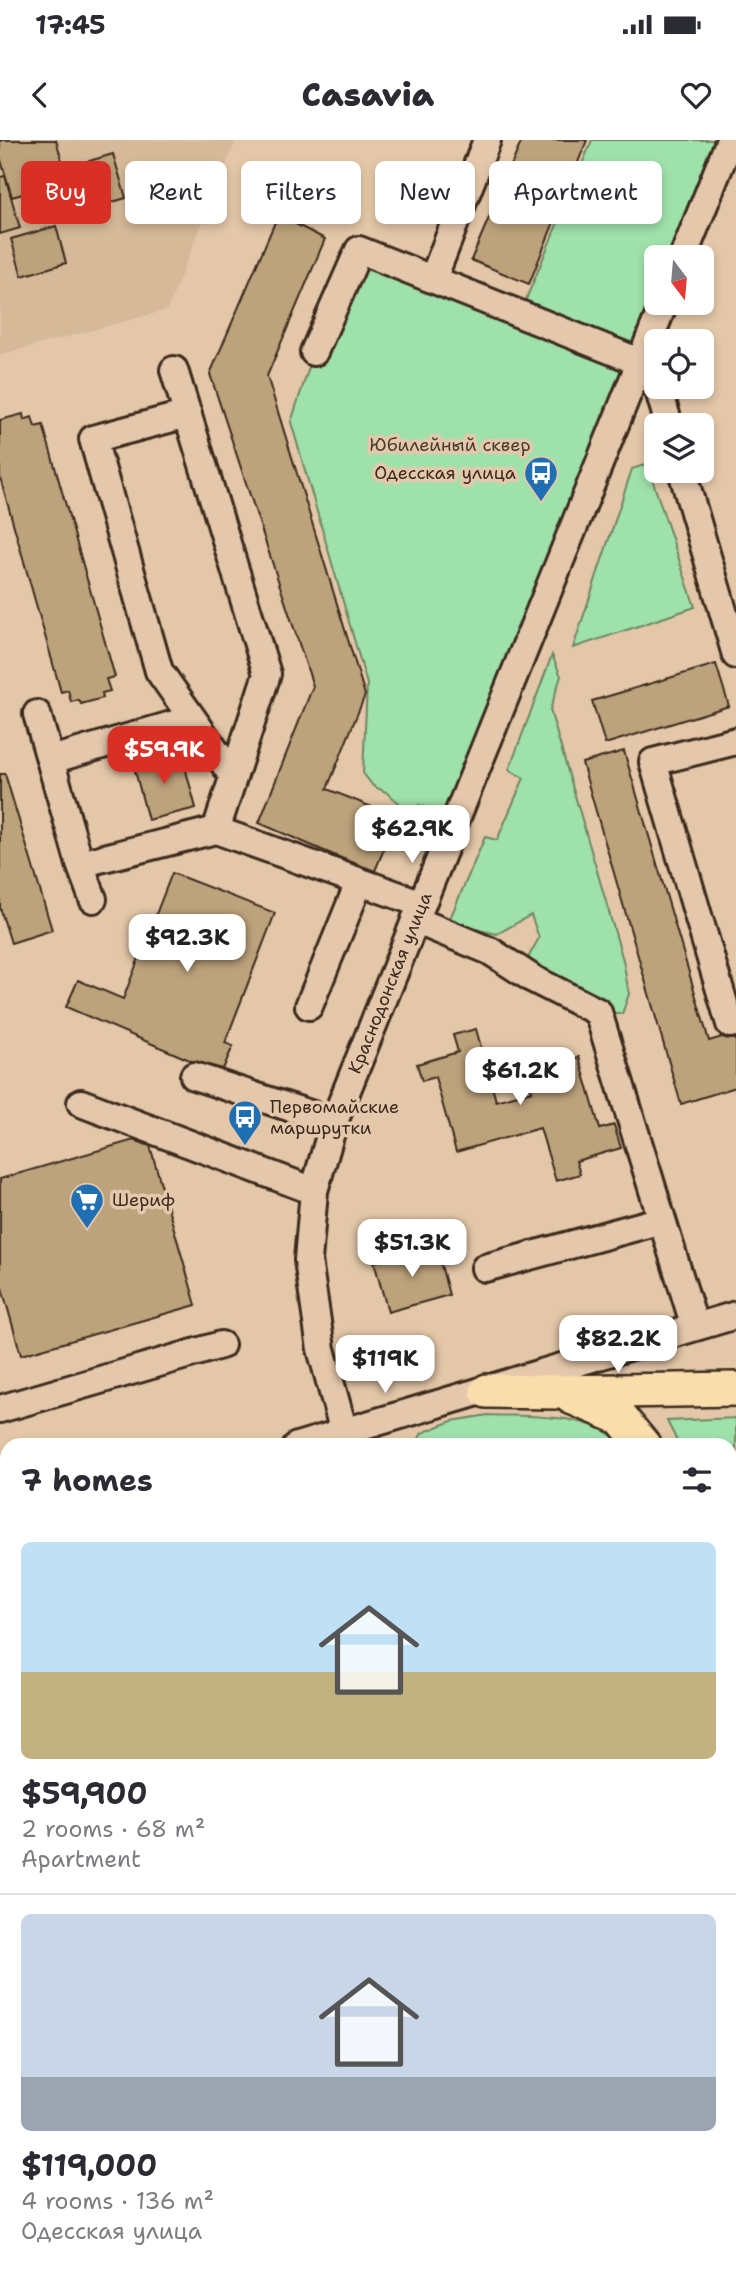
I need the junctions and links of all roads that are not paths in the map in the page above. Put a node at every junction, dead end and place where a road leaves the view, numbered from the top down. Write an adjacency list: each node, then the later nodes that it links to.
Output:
1 (487, 140): 4 (street)
2 (730, 140): 3 (street)
3 (688, 245)
4 (433, 279): 5 (street); 6 (street)
5 (314, 352)
6 (644, 362)
7 (174, 370): 9 (street)
8 (644, 374): 21 (street, Краснодонская улица)
9 (188, 414): 13 (street); 16 (street)
10 (686, 483): 11 (street)
11 (736, 655)
12 (37, 714): 15 (street)
13 (192, 719): 15 (street); 16 (street)
14 (736, 741): 23 (street)
15 (51, 760): 18 (street)
16 (233, 776): 17 (street)
17 (216, 830): 18 (street); 19 (street)
18 (80, 864): 20 (street)
19 (359, 883): 21 (street); 22 (street)
20 (93, 899)
21 (418, 912): 26 (street, Краснодонская улица); 28 (street)
22 (309, 1006)
23 (736, 1023)
24 (194, 1076): 26 (street)
25 (81, 1104): 27 (street)
26 (334, 1122): 27 (street, Краснодонская улица)
27 (314, 1191): 37 (street, Краснодонская улица)
28 (662, 1220): 29 (street); 31 (street)
29 (485, 1268)
30 (736, 1315): 31 (street)
31 (695, 1327): 34 (street)
32 (221, 1345): 36 (street)
33 (736, 1389): 35 (main road)
34 (487, 1391): 35 (main road); 38 (street)
35 (559, 1392): 39 (main road)
36 (0, 1409)
37 (346, 1438)
38 (349, 1438)
39 (637, 1438)

